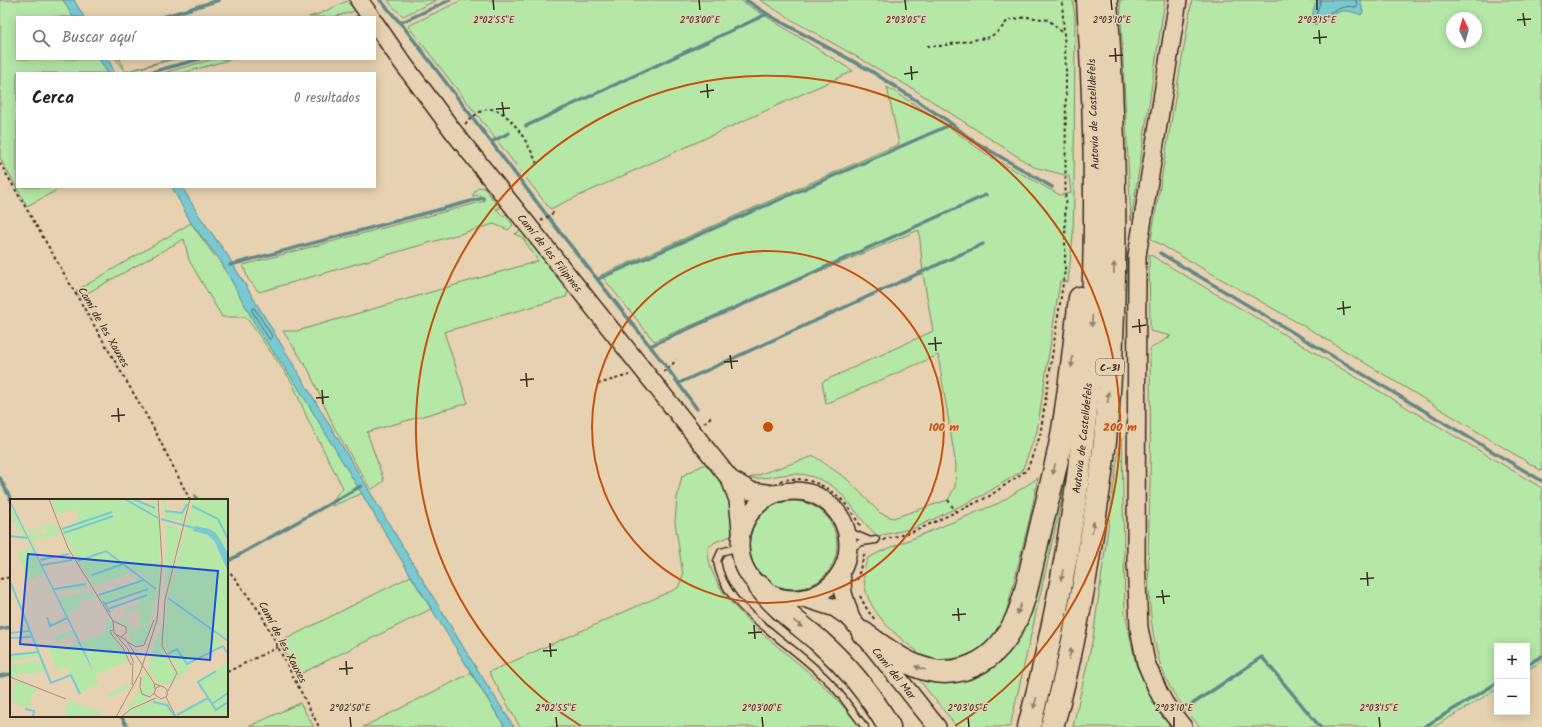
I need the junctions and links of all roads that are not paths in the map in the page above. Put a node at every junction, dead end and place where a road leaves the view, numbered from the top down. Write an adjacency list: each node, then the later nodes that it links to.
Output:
1 (359, 0): 5 (main road)
2 (1088, 0): 7 (highway, Autovia de Castelldefels / C-31)
3 (1106, 0): 24 (highway, Autovia de Castelldefels / C-31, one-way to 3)
4 (1178, 0): 25 (main road)
5 (370, 16)
6 (376, 24): 8 (main road, Camí de les Filipines)
7 (1095, 142): 19 (highway, one-way to 19); 23 (highway, Autovia de Castelldefels / C-31, one-way to 23)
8 (730, 479): 9 (main road); 10 (main road)
9 (774, 488): 10 (main road); 11 (main road)
10 (741, 530): 14 (main road)
11 (847, 531): 13 (lane); 15 (main road)
12 (876, 540): 13 (lane)
13 (869, 541): 15 (lane)
14 (739, 547): 17 (main road); 20 (lane)
15 (848, 548): 16 (main road)
16 (841, 572): 18 (main road); 19 (main road, Camí del Mar)
17 (760, 587): 18 (main road); 21 (highway, one-way to 21)
18 (804, 598): 19 (main road, Camí del Mar)
19 (864, 625): 22 (main road, Camí del Mar)
20 (865, 727)
21 (889, 727)
22 (937, 727)
23 (1029, 727)
24 (1052, 727)
25 (1183, 727)

